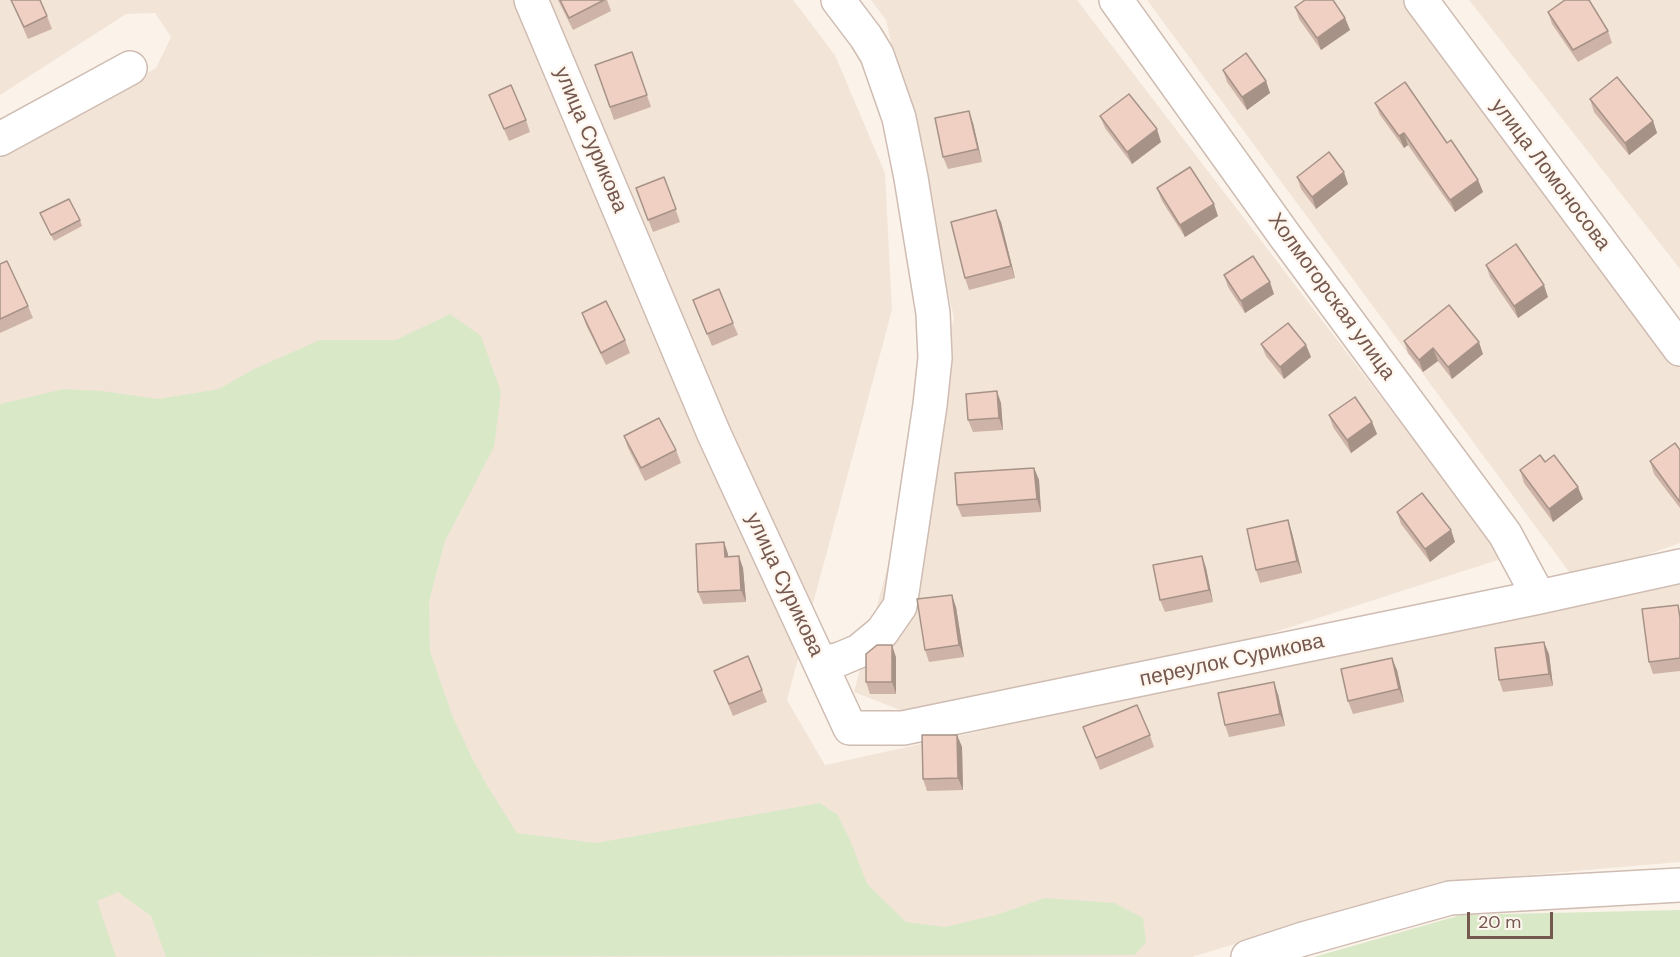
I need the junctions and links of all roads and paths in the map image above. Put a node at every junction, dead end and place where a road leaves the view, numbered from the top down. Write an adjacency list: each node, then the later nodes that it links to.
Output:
1 (531, 0): 10 (street, улица Сурикова)
2 (838, 0): 10 (street, улица Сурикова)
3 (1116, 0): 9 (street, Холмогорская улица)
4 (1421, 0): 7 (street, улица Ломоносова)
5 (130, 68): 6 (street)
6 (0, 139)
7 (1680, 349)
8 (1680, 566): 9 (street, переулок Сурикова)
9 (1539, 597): 10 (street, переулок Сурикова)
10 (821, 664)
11 (1680, 885): 12 (street)
12 (1248, 957)

